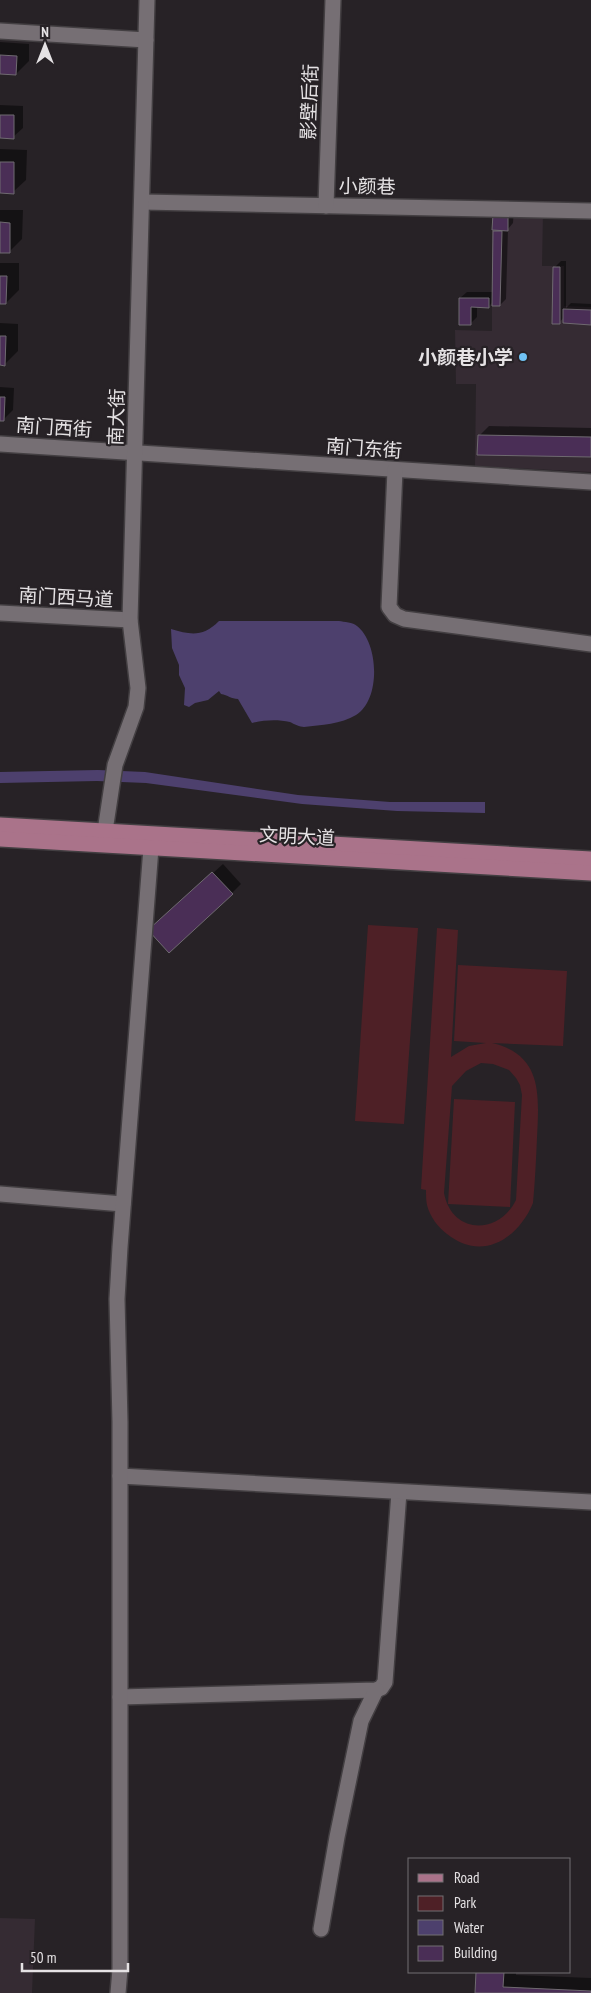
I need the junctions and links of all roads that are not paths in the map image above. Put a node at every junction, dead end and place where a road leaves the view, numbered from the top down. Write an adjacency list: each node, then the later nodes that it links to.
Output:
1 (147, 0): 4 (street, 南大街)
2 (333, 0): 6 (street, 影壁后街)
3 (0, 31): 4 (street)
4 (146, 40): 5 (street, 南大街)
5 (142, 202): 6 (street, 小颜巷); 9 (street, 南大街)
6 (326, 206): 7 (street, 小颜巷)
7 (591, 211)
8 (0, 444): 9 (street, 南门西街)
9 (135, 453): 10 (street, 南门东街); 13 (street, 南大街)
10 (395, 470): 11 (street, 南门东街); 14 (street)
11 (591, 482)
12 (0, 613): 13 (street, 南门西马道)
13 (130, 620): 16 (street, 南大街)
14 (591, 644)
15 (0, 825): 16 (main road, 文明大道)
16 (105, 831): 19 (main road, 文明大道)
17 (0, 839): 18 (main road, 文明大道)
18 (151, 848): 20 (main road, 文明大道); 22 (street)
19 (591, 859)
20 (591, 873)
21 (0, 1194): 22 (street)
22 (123, 1204): 23 (street)
23 (120, 1476): 24 (street); 27 (street)
24 (399, 1492): 25 (street); 26 (street)
25 (591, 1502)
26 (376, 1690): 27 (street); 28 (street)
27 (120, 1697): 29 (street)
28 (321, 1929)
29 (118, 1993)

